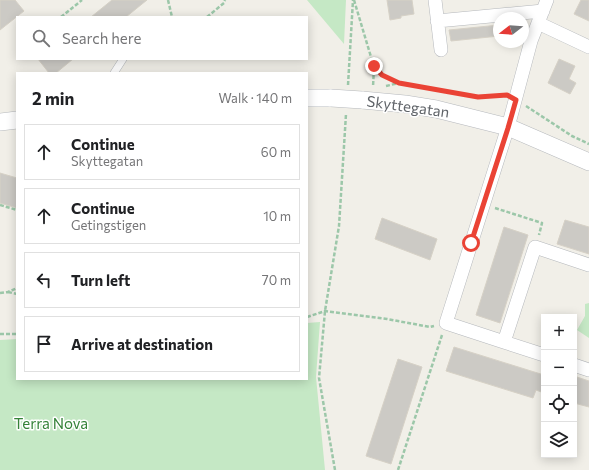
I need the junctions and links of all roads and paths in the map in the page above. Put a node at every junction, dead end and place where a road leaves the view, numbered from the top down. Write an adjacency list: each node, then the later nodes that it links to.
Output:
1 (82, 0): 7 (path)
2 (168, 0): 8 (path)
3 (225, 0): 9 (path)
4 (354, 0): 14 (path); 18 (path)
5 (435, 0): 10 (street)
6 (543, 11): 10 (street); 11 (street); 19 (street)
7 (62, 16)
8 (172, 16)
9 (208, 16)
10 (437, 21): 12 (street)
11 (589, 47)
12 (441, 50)
13 (122, 60): 15 (lane)
14 (374, 66): 16 (path); 19 (path)
15 (115, 72)
16 (373, 88)
17 (308, 98): 18 (street, Skyttegatan, bridge)
18 (352, 99): 22 (street, Skyttegatan); 34 (path)
19 (516, 100): 22 (street); 23 (path)
20 (16, 120): 21 (street)
21 (0, 122)
22 (508, 128): 24 (street, Skyttegatan); 25 (street)
23 (589, 144)
24 (589, 162)
25 (484, 204): 28 (path); 36 (street)
26 (0, 205): 27 (path)
27 (16, 210)
28 (535, 247): 29 (street); 39 (street)
29 (589, 265)
30 (16, 288): 31 (path)
31 (8, 292): 32 (path); 33 (path)
32 (0, 293)
33 (16, 294)
34 (325, 311): 35 (path); 36 (path); 43 (path)
35 (308, 317)
36 (446, 323): 39 (street); 44 (path)
37 (0, 334): 38 (path)
38 (16, 334)
39 (504, 342): 40 (street)
40 (541, 354)
41 (577, 366): 42 (street)
42 (589, 370)
43 (335, 470)
44 (398, 470)

